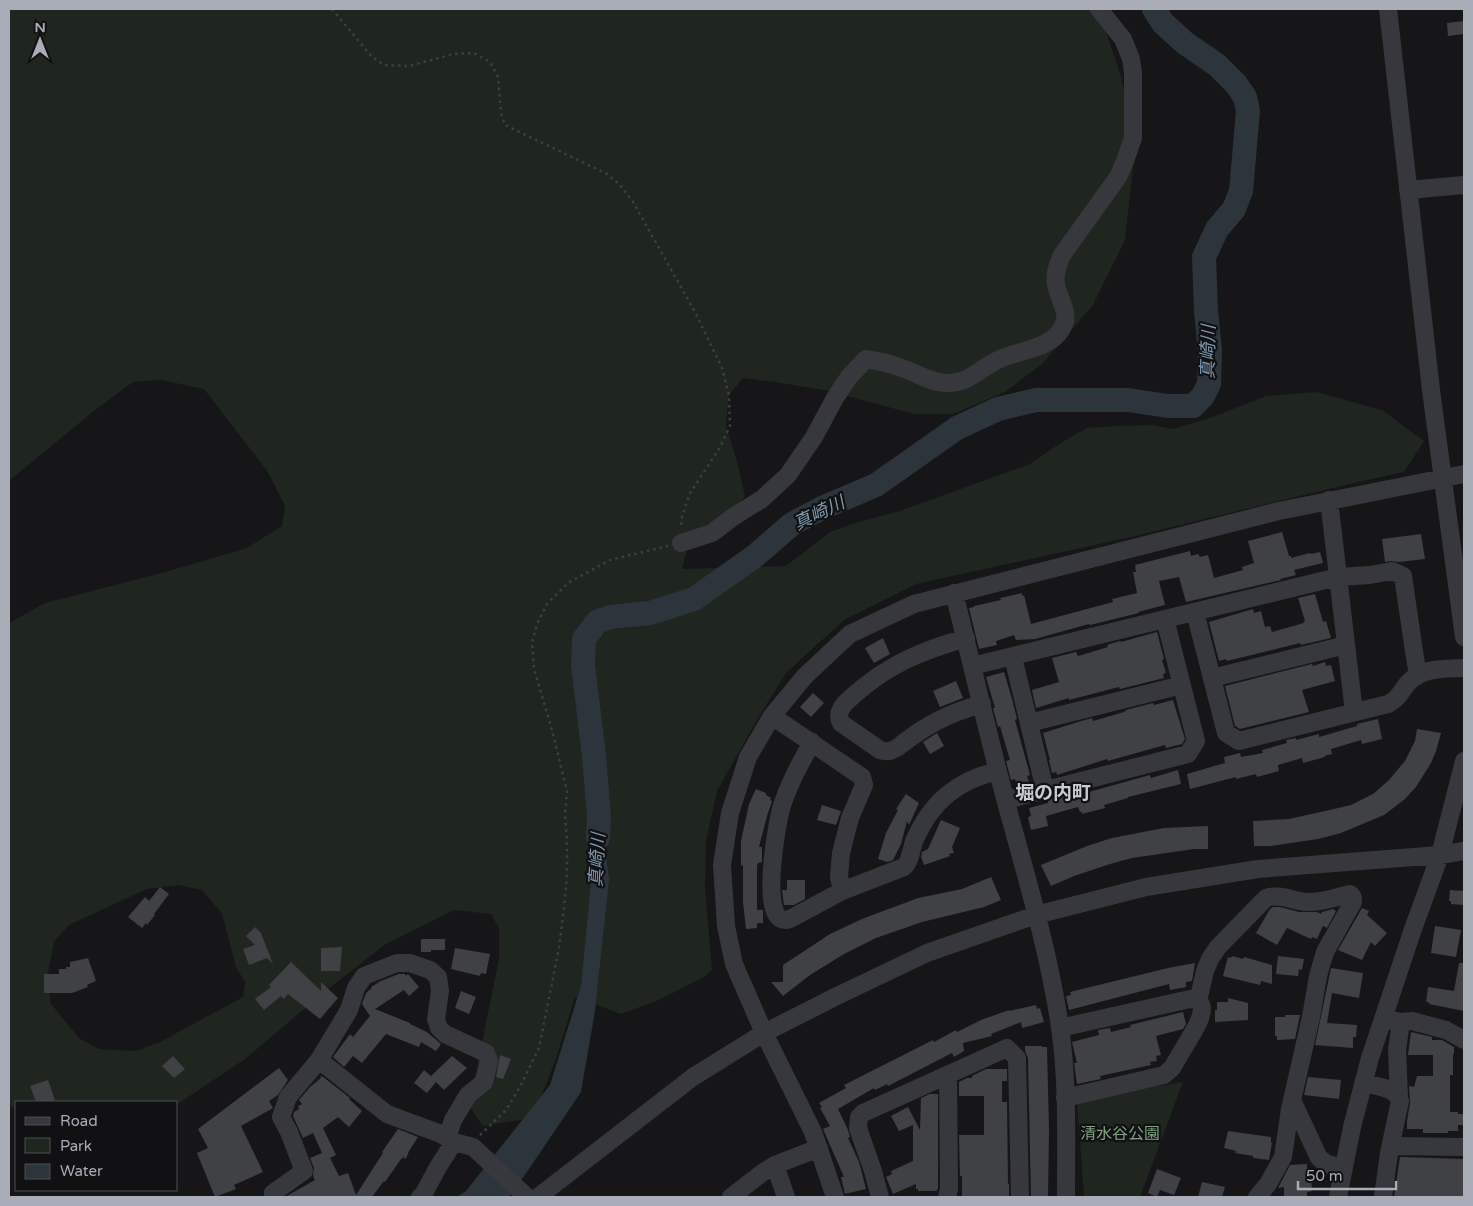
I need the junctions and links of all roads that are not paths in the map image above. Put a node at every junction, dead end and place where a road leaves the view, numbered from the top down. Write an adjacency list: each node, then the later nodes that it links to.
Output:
1 (1099, 9): 8 (street)
2 (1388, 9): 4 (street)
3 (1464, 185): 4 (street)
4 (1408, 190): 6 (street)
5 (1464, 474): 6 (street)
6 (1444, 478): 7 (street); 14 (street)
7 (1329, 500): 9 (street); 10 (street)
8 (681, 543)
9 (1338, 577): 11 (street); 15 (street); 19 (street)
10 (954, 593): 13 (street); 24 (street)
11 (1195, 612): 12 (street); 20 (street)
12 (1165, 619): 16 (street); 21 (street)
13 (966, 638): 17 (street); 22 (street)
14 (1464, 638)
15 (1346, 645): 20 (street); 23 (street)
16 (1013, 656): 17 (street); 25 (street)
17 (972, 666): 22 (street)
18 (1464, 668): 19 (street)
19 (1418, 674): 23 (street)
20 (1212, 678): 23 (street)
21 (1182, 685): 25 (street); 29 (street)
22 (982, 704): 28 (street)
23 (1354, 712)
24 (772, 716): 26 (street); 39 (street)
25 (1029, 723): 29 (street)
26 (812, 742): 33 (street); 33 (street)
27 (1464, 761): 32 (street)
28 (998, 771): 30 (street); 33 (street)
29 (1045, 790): 30 (street)
30 (1006, 800): 34 (street)
31 (1464, 851): 32 (street)
32 (1440, 856): 34 (street); 36 (street)
33 (842, 891)
34 (1036, 915): 38 (street); 39 (street)
35 (1198, 1001): 38 (street); 45 (street); 46 (street)
36 (1383, 1019): 37 (street); 43 (street)
37 (1401, 1022): 40 (street); 44 (street)
38 (1060, 1028): 45 (street)
39 (764, 1033): 50 (street); 56 (street)
40 (1464, 1040)
41 (319, 1060): 47 (street); 47 (street); 53 (street)
42 (948, 1075): 60 (street); 61 (street); 62 (street)
43 (1363, 1083): 44 (street); 52 (street)
44 (1399, 1097): 48 (street)
45 (1065, 1098): 63 (street)
46 (1292, 1100): 52 (street); 64 (street)
47 (450, 1140): 54 (street); 55 (street)
48 (1391, 1146): 49 (street); 66 (street)
49 (1464, 1147)
50 (819, 1148): 51 (street); 59 (street)
51 (775, 1165): 57 (street); 58 (street)
52 (1342, 1168): 65 (street)
53 (274, 1197)
54 (420, 1197)
55 (527, 1197)
56 (538, 1197)
57 (731, 1197)
58 (786, 1197)
59 (835, 1197)
60 (880, 1197)
61 (947, 1197)
62 (1020, 1197)
63 (1066, 1197)
64 (1257, 1197)
65 (1338, 1197)
66 (1383, 1197)

